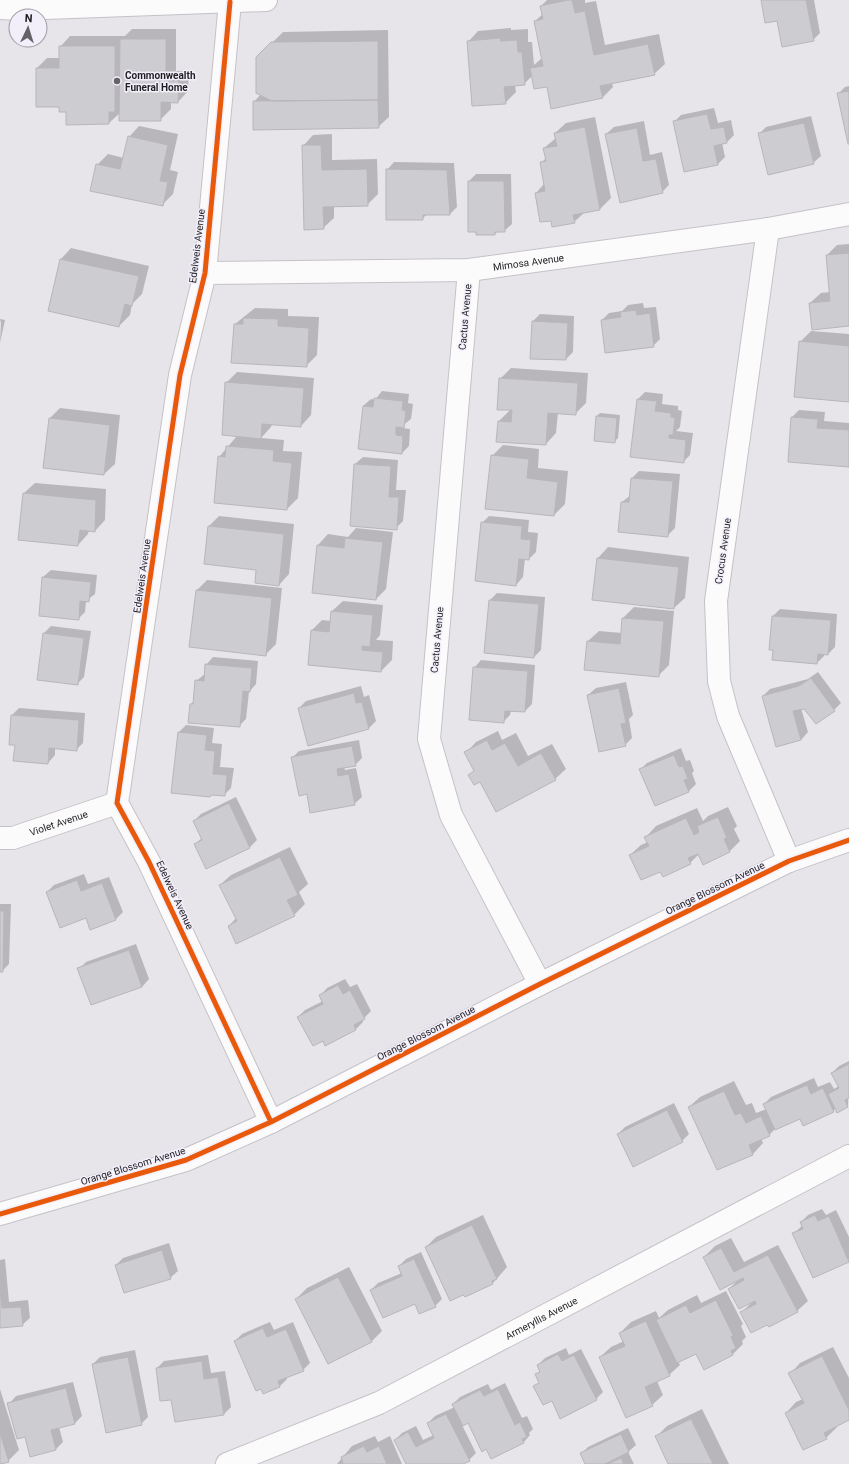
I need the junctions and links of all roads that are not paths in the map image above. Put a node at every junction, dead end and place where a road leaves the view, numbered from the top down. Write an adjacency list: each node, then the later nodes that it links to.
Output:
1 (266, 0): 2 (street)
2 (230, 2): 3 (street); 7 (street, Edelweis Avenue)
3 (0, 8)
4 (849, 214): 5 (street, Mimosa Avenue)
5 (768, 229): 6 (street, Mimosa Avenue); 11 (street, Crocus Avenue)
6 (469, 270): 7 (street, Mimosa Avenue); 12 (street, Cactus Avenue)
7 (205, 274): 8 (street, Edelweis Avenue)
8 (117, 803): 9 (street, Violet Avenue); 13 (street, Edelweis Avenue)
9 (0, 838)
10 (849, 840): 11 (street, Orange Blossom Avenue)
11 (789, 861): 12 (street, Orange Blossom Avenue)
12 (540, 984): 13 (street, Orange Blossom Avenue)
13 (271, 1122): 15 (street, Orange Blossom Avenue)
14 (849, 1156): 16 (street, Armeryllis Avenue)
15 (0, 1214)
16 (227, 1464)

